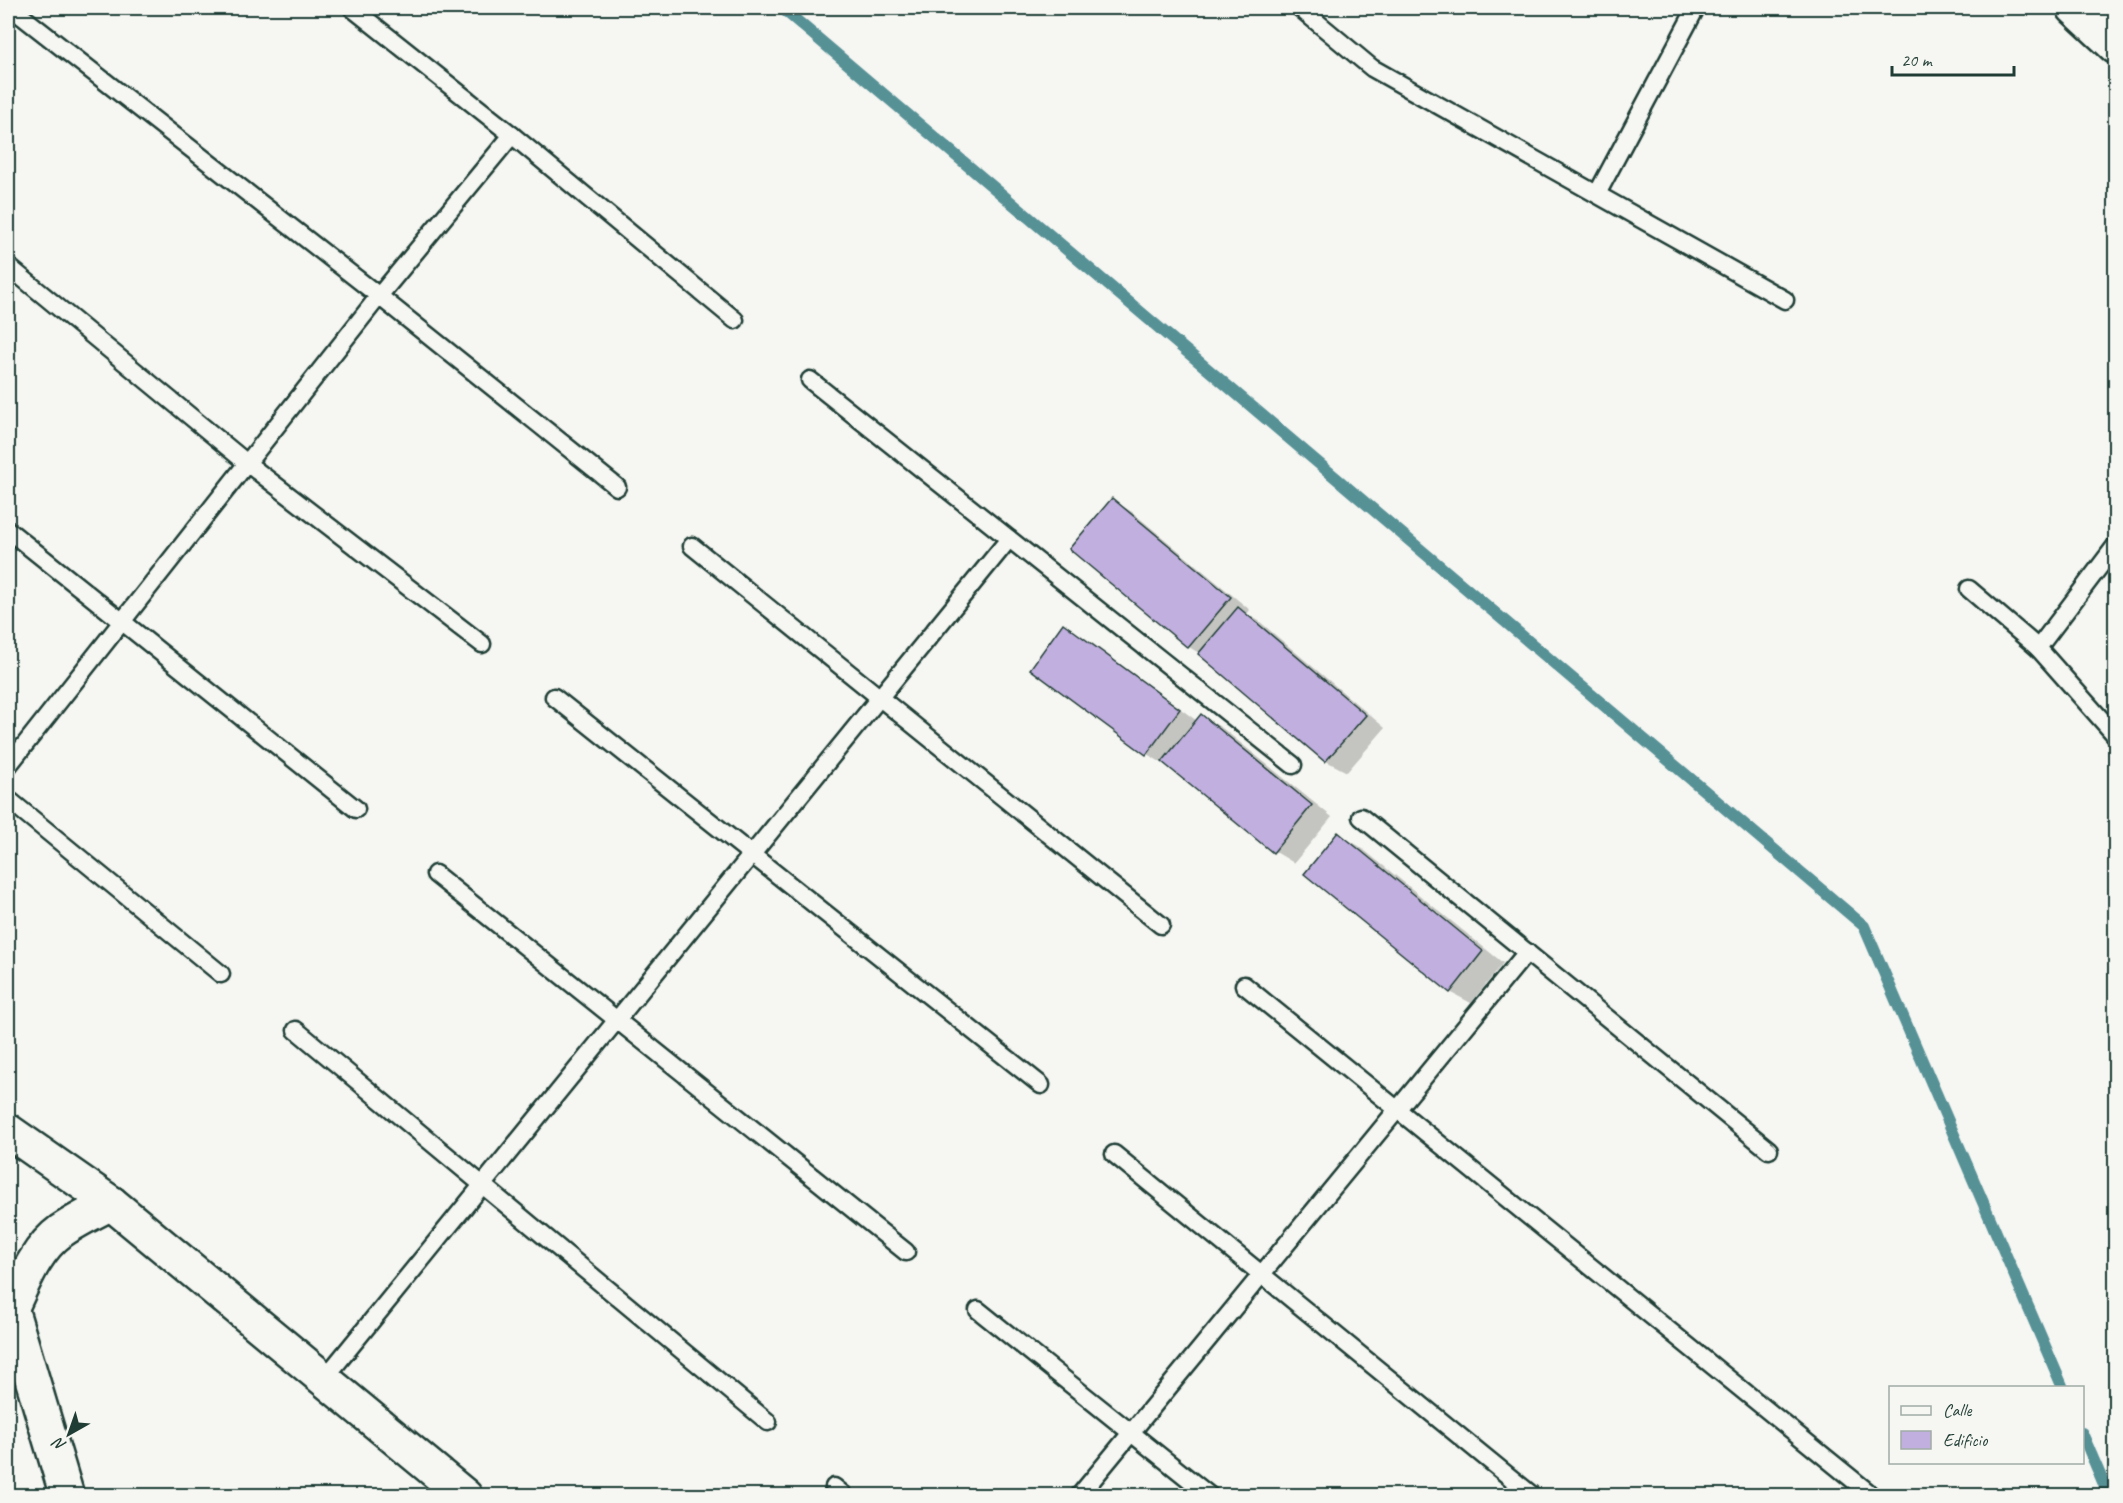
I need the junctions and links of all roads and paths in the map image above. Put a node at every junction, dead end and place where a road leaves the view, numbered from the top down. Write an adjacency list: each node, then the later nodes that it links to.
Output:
1 (352, 8): 7 (lane)
2 (1300, 8): 8 (lane)
3 (1696, 8): 8 (lane)
4 (2074, 8): 6 (street)
5 (19, 14): 10 (lane)
6 (2110, 30)
7 (512, 135): 10 (lane); 12 (lane)
8 (1597, 194): 11 (lane)
9 (8, 266): 14 (lane)
10 (379, 296): 14 (lane); 15 (lane)
11 (1785, 300)
12 (735, 320)
13 (810, 380): 17 (lane)
14 (248, 464): 21 (lane); 22 (lane)
15 (617, 486)
16 (8, 530): 21 (lane)
17 (1009, 538): 25 (lane); 27 (lane)
18 (2115, 545): 23 (lane)
19 (692, 546): 25 (lane)
20 (1969, 589): 23 (lane)
21 (120, 622): 28 (lane); 30 (lane)
22 (482, 644)
23 (2038, 648): 26 (lane)
24 (554, 698): 32 (lane)
25 (880, 698): 32 (lane); 34 (lane)
26 (2115, 736)
27 (1293, 765)
28 (8, 766)
29 (8, 799): 36 (lane)
30 (356, 809)
31 (1361, 817): 35 (lane)
32 (752, 856): 38 (lane); 40 (lane)
33 (435, 874): 38 (lane)
34 (1161, 925)
35 (1527, 952): 41 (lane); 43 (lane)
36 (221, 974)
37 (1244, 985): 41 (lane)
38 (617, 1020): 45 (lane); 47 (lane)
39 (296, 1030): 45 (lane)
40 (1041, 1086)
41 (1397, 1110): 48 (lane); 54 (lane)
42 (8, 1131): 46 (street)
43 (1769, 1150)
44 (1114, 1154): 48 (lane)
45 (483, 1185): 51 (lane); 52 (lane)
46 (111, 1203): 49 (street); 51 (street)
47 (906, 1252)
48 (1262, 1274): 53 (lane); 59 (lane)
49 (9, 1304): 55 (street)
50 (978, 1310): 53 (lane)
51 (325, 1378): 56 (street)
52 (768, 1422)
53 (1131, 1432): 57 (lane); 58 (lane)
54 (1868, 1492)
55 (67, 1496)
56 (465, 1496)
57 (1079, 1496)
58 (1210, 1496)
59 (1533, 1496)

